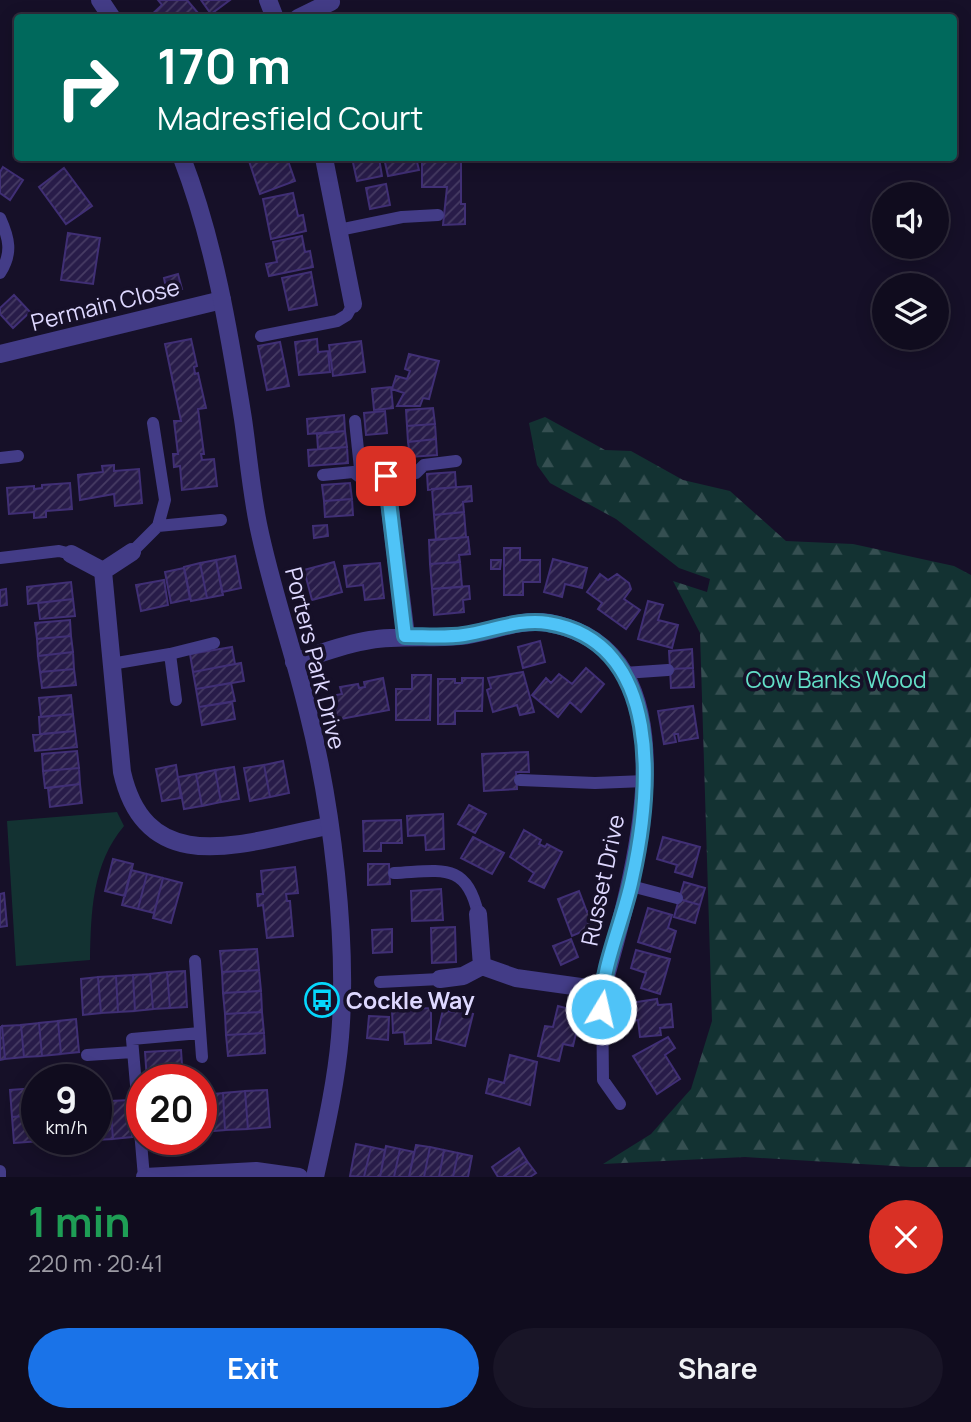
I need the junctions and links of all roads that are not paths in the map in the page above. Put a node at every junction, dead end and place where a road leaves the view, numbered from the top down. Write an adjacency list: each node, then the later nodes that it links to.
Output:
1 (337, 1): 2 (street)
2 (307, 14)
3 (183, 161): 9 (street, Porters Park Drive)
4 (325, 161): 7 (street)
5 (438, 215): 7 (lane)
6 (0, 218): 8 (lane)
7 (339, 230): 10 (street)
8 (0, 273)
9 (222, 300): 12 (street, Permain Close); 30 (street, Porters Park Drive)
10 (354, 304): 11 (lane)
11 (261, 336)
12 (0, 354)
13 (355, 421): 20 (lane)
14 (153, 423): 22 (lane)
15 (18, 456): 16 (lane)
16 (0, 458)
17 (456, 461): 19 (lane)
18 (323, 475): 20 (lane)
19 (386, 476): 20 (lane); 27 (street)
20 (361, 478)
21 (221, 520): 22 (lane)
22 (158, 526): 23 (lane)
23 (132, 552): 26 (street)
24 (71, 554): 25 (lane); 26 (street)
25 (0, 558)
26 (103, 571): 31 (street)
27 (405, 636): 30 (street, Russet Drive); 33 (street, Russet Drive)
28 (214, 643): 29 (lane)
29 (170, 654): 31 (lane); 34 (lane)
30 (294, 662): 37 (street, Porters Park Drive)
31 (111, 664): 37 (street)
32 (668, 670): 33 (lane)
33 (624, 673): 36 (street, Russet Drive)
34 (176, 700)
35 (520, 780): 36 (lane)
36 (645, 781): 39 (street, Russet Drive)
37 (328, 826): 56 (street, Porters Park Drive)
38 (394, 873): 41 (lane)
39 (631, 886): 40 (lane); 46 (street, Russet Drive)
40 (677, 898)
41 (478, 914): 43 (street)
42 (195, 961): 47 (lane)
43 (482, 966): 44 (street); 46 (street)
44 (440, 979): 45 (lane)
45 (380, 982)
46 (601, 990): 51 (lane)
47 (200, 1033): 48 (lane); 50 (lane)
48 (133, 1052): 49 (lane); 54 (lane)
49 (87, 1055)
50 (202, 1057)
51 (620, 1104)
52 (0, 1171): 53 (lane)
53 (0, 1177)
54 (145, 1177): 55 (street)
55 (299, 1177)
56 (315, 1177)

